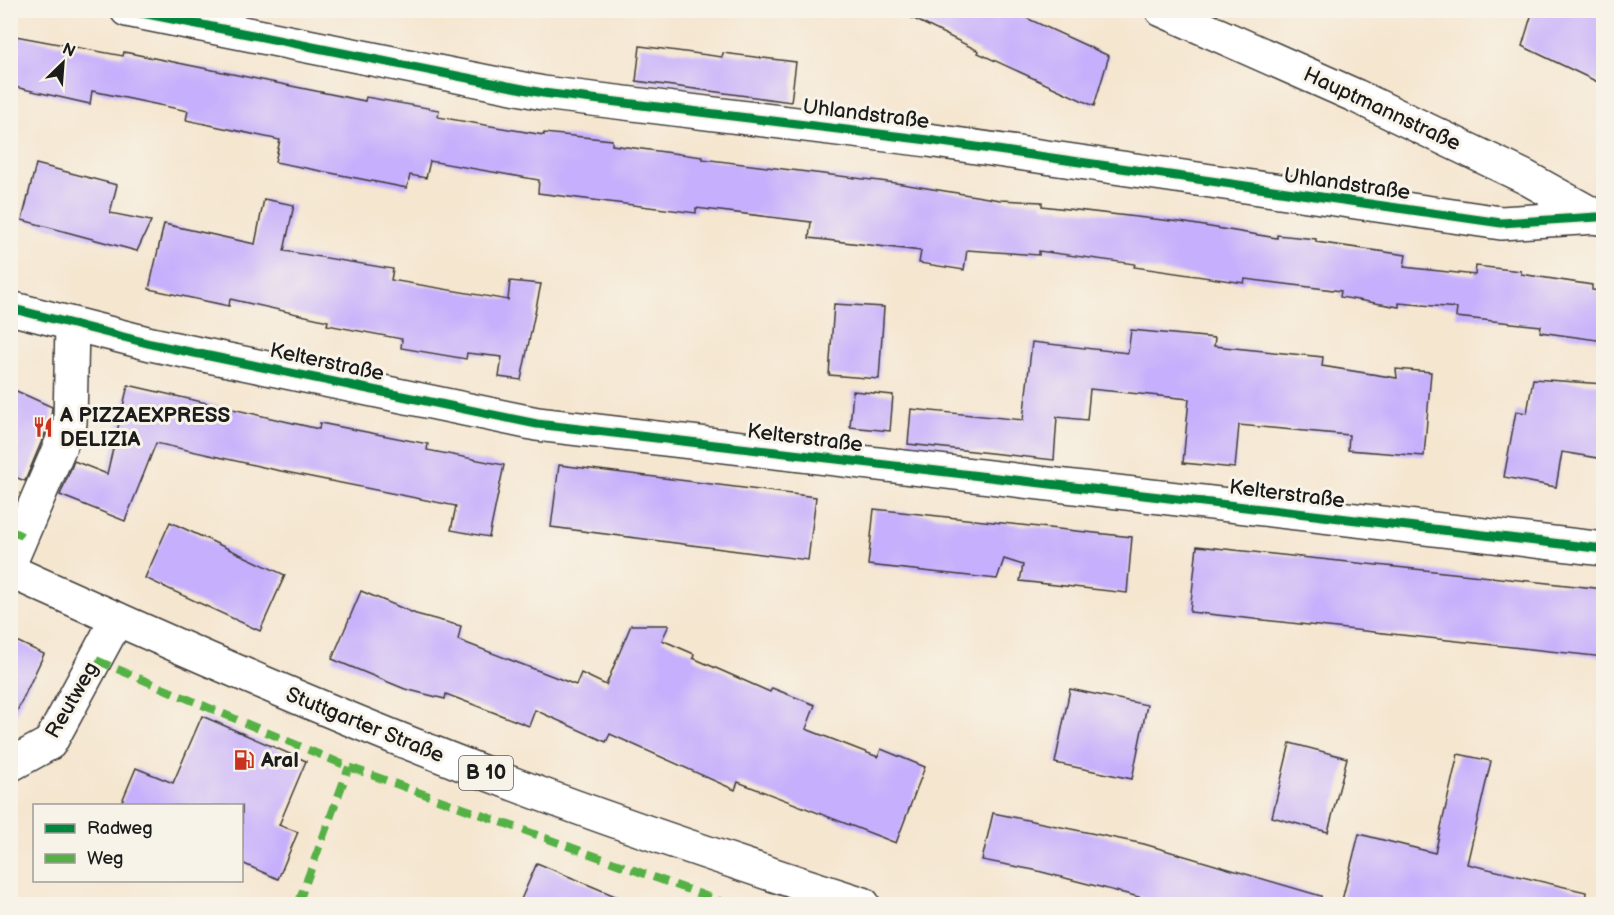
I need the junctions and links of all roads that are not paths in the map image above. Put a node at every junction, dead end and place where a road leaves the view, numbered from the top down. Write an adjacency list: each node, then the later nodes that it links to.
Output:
1 (127, 10): 3 (street, Uhlandstraße)
2 (1161, 10): 3 (street, Hauptmannstraße)
3 (1600, 218)
4 (10, 308): 5 (street, Kelterstraße)
5 (72, 324): 6 (street, Kelterstraße); 7 (street)
6 (1604, 549)
7 (10, 563)
8 (10, 571): 9 (street, Stuttgarter Straße / B 10)
9 (117, 620): 10 (street, Reutweg); 11 (street, Stuttgarter Straße / B 10)
10 (10, 765)
11 (863, 904)

